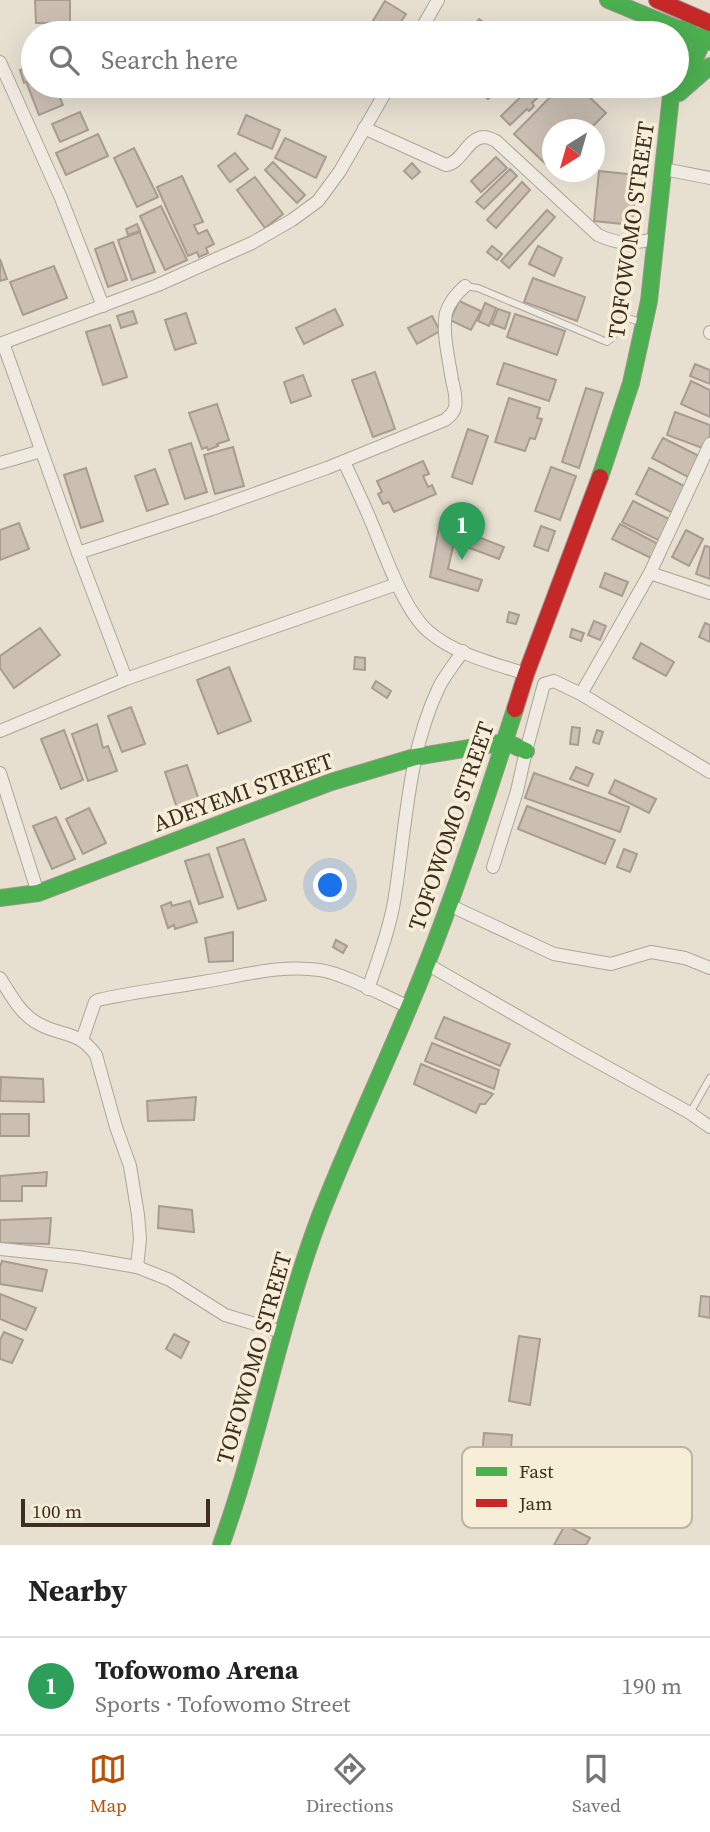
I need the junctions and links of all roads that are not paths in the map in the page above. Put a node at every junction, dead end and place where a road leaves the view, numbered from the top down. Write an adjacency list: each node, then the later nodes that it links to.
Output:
1 (438, 0): 5 (street)
2 (608, 0): 6 (street)
3 (657, 0): 4 (street)
4 (691, 15): 7 (street); 8 (street)
5 (426, 21)
6 (650, 21)
7 (689, 24)
8 (709, 32): 9 (street); 11 (street, TOFOWOMO STREET)
9 (689, 33)
10 (0, 62): 21 (street)
11 (689, 65)
12 (710, 66): 13 (street)
13 (689, 81)
14 (381, 98): 16 (street)
15 (671, 98): 17 (street, TOFOWOMO STREET)
16 (364, 128): 19 (street); 21 (street)
17 (664, 169): 18 (street); 19 (street, TOFOWOMO STREET)
18 (710, 178)
19 (656, 239): 22 (street, TOFOWOMO STREET)
20 (465, 286): 22 (lane); 26 (street)
21 (103, 306): 23 (street)
22 (644, 323): 33 (street, TOFOWOMO STREET)
23 (1, 343): 25 (street)
24 (710, 444): 29 (street)
25 (41, 451): 27 (street); 28 (street)
26 (344, 462): 28 (street); 30 (street)
27 (0, 463)
28 (78, 553): 34 (street)
29 (650, 573): 31 (street); 35 (street)
30 (397, 584): 32 (street); 34 (street)
31 (710, 593)
32 (463, 651): 33 (street); 39 (street)
33 (526, 674): 37 (street, TOFOWOMO STREET)
34 (126, 679): 36 (street)
35 (581, 694): 38 (street); 40 (street)
36 (0, 731)
37 (506, 742): 38 (street); 39 (street, ADEYEMI STREET); 45 (street, TOFOWOMO STREET)
38 (526, 751): 42 (street)
39 (415, 757): 43 (street, ADEYEMI STREET); 49 (street)
40 (710, 772)
41 (0, 773): 43 (street)
42 (493, 867)
43 (38, 893): 44 (street, ADEYEMI STREET)
44 (0, 898)
45 (449, 905): 46 (street, TOFOWOMO STREET); 47 (street)
46 (427, 964): 50 (street, TOFOWOMO STREET); 53 (street)
47 (710, 968)
48 (0, 978): 51 (street)
49 (368, 989): 50 (street); 51 (street)
50 (409, 1007): 57 (street, TOFOWOMO STREET)
51 (82, 1040): 56 (street)
52 (710, 1078): 53 (lane)
53 (690, 1113): 54 (street)
54 (710, 1127)
55 (0, 1249): 56 (street)
56 (137, 1267): 57 (street)
57 (282, 1332): 58 (street, TOFOWOMO STREET)
58 (221, 1545)

